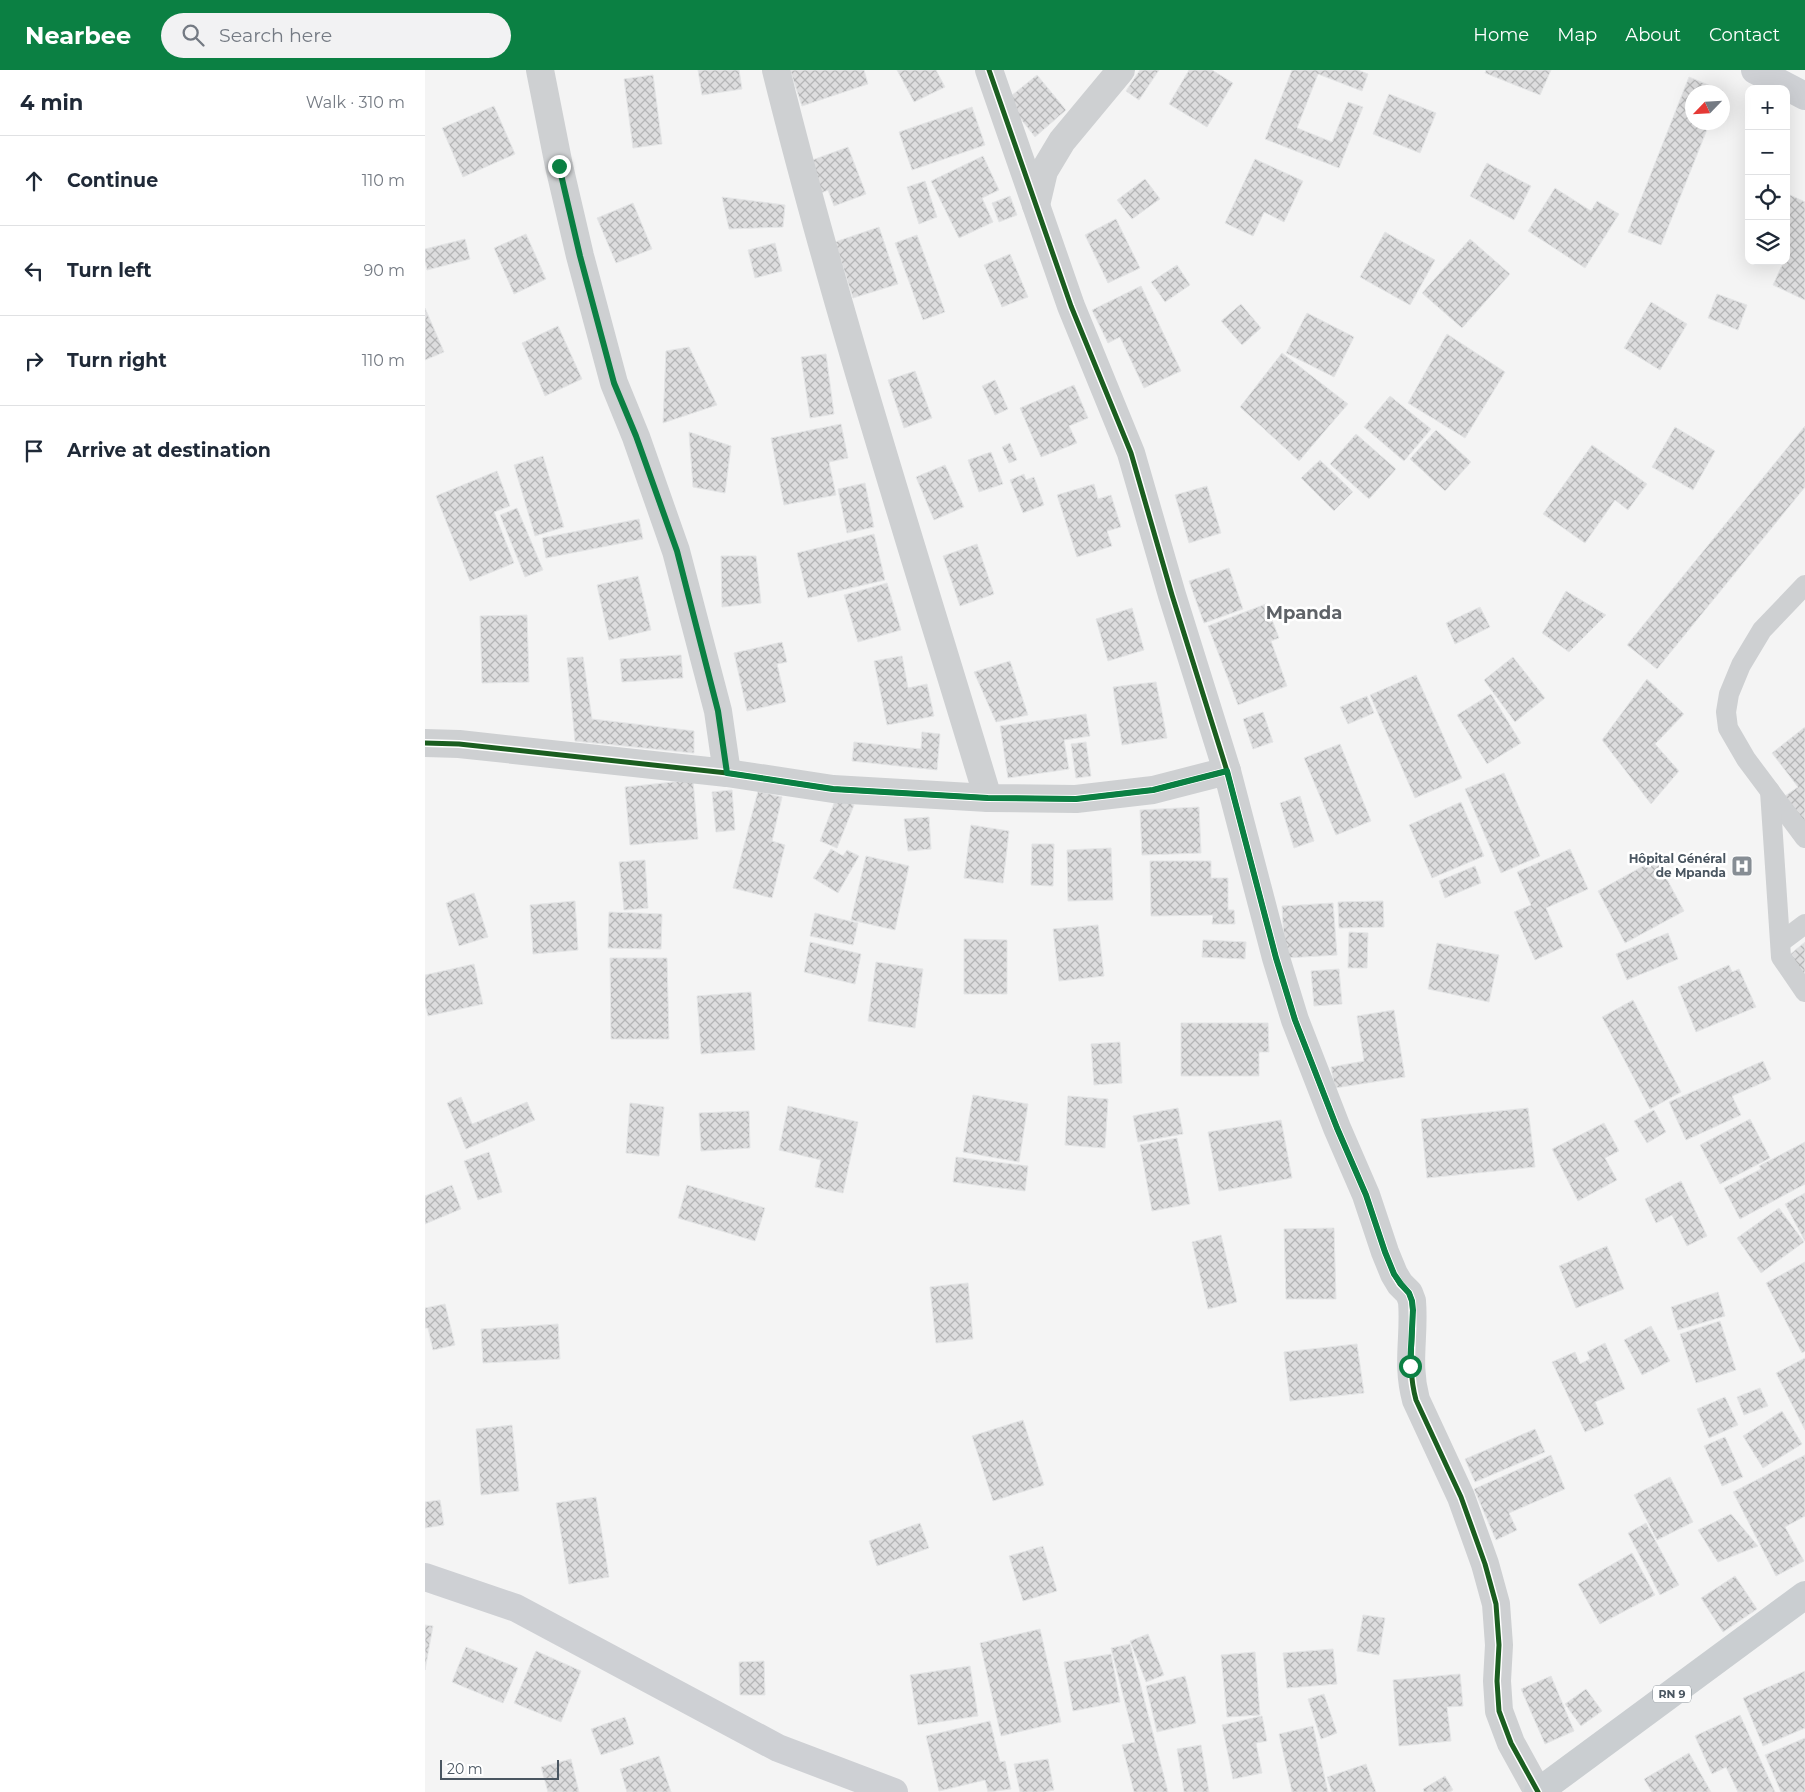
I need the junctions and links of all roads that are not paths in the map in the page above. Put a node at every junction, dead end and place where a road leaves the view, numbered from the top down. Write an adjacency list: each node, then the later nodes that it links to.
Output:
1 (540, 70): 11 (street)
2 (776, 70): 13 (street)
3 (989, 70): 7 (street)
4 (1121, 70): 7 (street)
5 (1755, 70): 6 (street)
6 (1805, 96)
7 (1036, 205): 10 (street)
8 (1805, 585): 12 (lane)
9 (425, 743): 11 (street)
10 (1227, 771): 13 (street); 21 (street)
11 (727, 773): 13 (street)
12 (1770, 791): 14 (lane); 16 (lane)
13 (988, 798)
14 (1805, 838)
15 (1805, 924): 16 (lane)
16 (1781, 942): 17 (lane)
17 (1805, 992)
18 (425, 1577): 20 (street)
19 (1805, 1595): 21 (main road, RN 9)
20 (894, 1792)
21 (1538, 1792)

